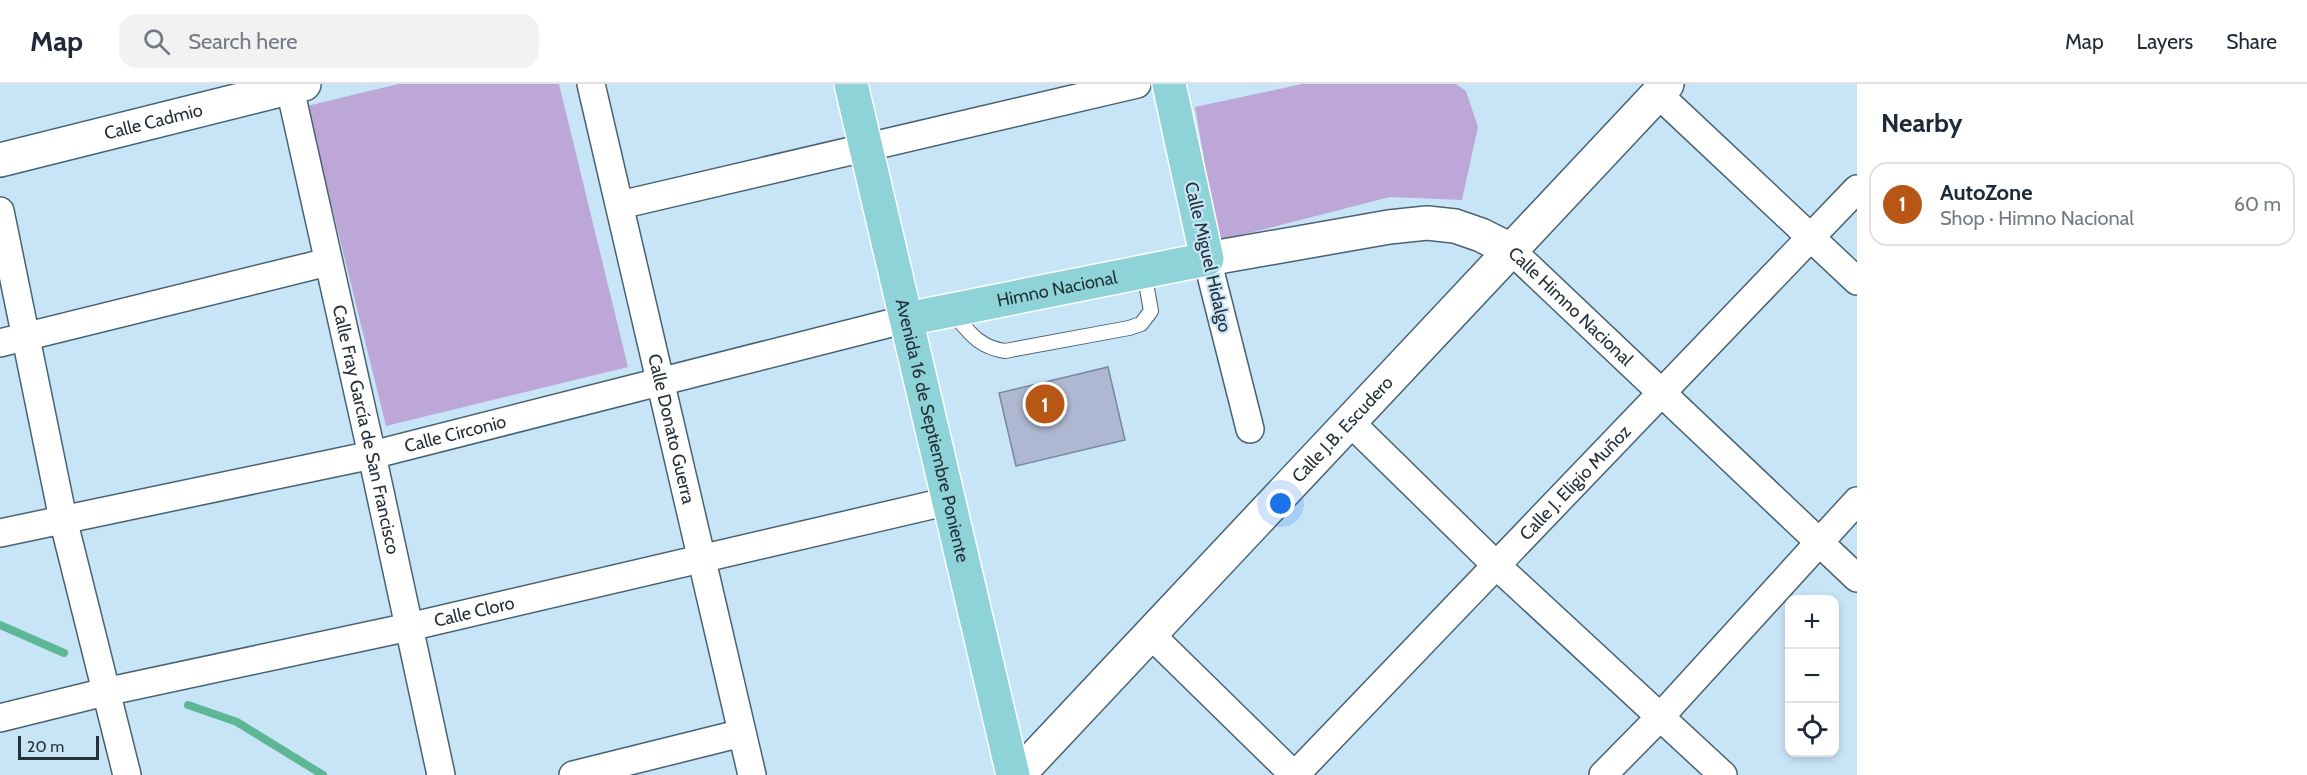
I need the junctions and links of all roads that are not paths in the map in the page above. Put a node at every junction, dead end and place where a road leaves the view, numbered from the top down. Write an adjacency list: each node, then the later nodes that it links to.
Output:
1 (591, 84): 10 (street, Calle Donato Guerra)
2 (851, 84): 7 (main road, Avenida 16 de Septiembre Poniente)
3 (1137, 84): 7 (street)
4 (1169, 84): 14 (main road, Calle Miguel Hidalgo)
5 (294, 85): 8 (street, Calle Cadmio); 15 (street, Calle Fray García de San Francisco)
6 (1663, 89): 12 (street); 13 (street, Calle J.B. Escudero)
7 (866, 147): 10 (street); 19 (main road, Avenida 16 de Septiembre Poniente)
8 (0, 160)
9 (1857, 189): 12 (street, Calle J. Eligio Muñoz)
10 (620, 205): 22 (street, Calle Donato Guerra)
11 (0, 211): 20 (street)
12 (1810, 237): 17 (street); 23 (street, Calle J. Eligio Muñoz)
13 (1511, 250): 14 (street, Calle Himno Nacional); 23 (street, Calle Himno Nacional); 24 (street, Calle J.B. Escudero)
14 (1207, 259): 16 (main road, Himno Nacional); 25 (street, Calle Miguel Hidalgo)
15 (328, 262): 20 (street); 26 (street, Calle Fray García de San Francisco)
16 (1144, 272): 18 (main road, Himno Nacional); 18 (lane)
17 (1857, 281)
18 (951, 310): 19 (main road, Himno Nacional)
19 (907, 319): 22 (street, Calle Circonio); 27 (main road, Avenida 16 de Septiembre Poniente)
20 (26, 336): 21 (street); 29 (street)
21 (0, 343)
22 (659, 383): 26 (street, Calle Circonio); 32 (street, Calle Donato Guerra)
23 (1662, 393): 31 (street, Calle Himno Nacional); 33 (street, Calle J. Eligio Muñoz)
24 (1351, 423): 33 (street); 36 (street, Calle J.B. Escudero)
25 (1250, 429)
26 (372, 455): 29 (street, Calle Circonio); 35 (street, Calle Fray García de San Francisco)
27 (949, 501): 32 (street, Calle Cloro); 45 (main road, Avenida 16 de Septiembre Poniente)
28 (1857, 501): 31 (street)
29 (63, 519): 30 (street, Calle Circonio); 37 (street)
30 (0, 533)
31 (1819, 542): 34 (street, Calle Himno Nacional); 38 (street)
32 (702, 558): 35 (street, Calle Cloro); 40 (street, Calle Donato Guerra)
33 (1497, 566): 38 (street); 47 (street, Calle J. Eligio Muñoz)
34 (1857, 578)
35 (409, 627): 37 (street, Calle Cloro); 42 (street, Calle Fray García de San Francisco)
36 (1150, 634): 46 (street, Calle J.B. Escudero); 47 (street)
37 (105, 692): 39 (street, Calle Cloro); 41 (street)
38 (1660, 717): 48 (street); 49 (street)
39 (0, 718)
40 (741, 733): 43 (street); 44 (street, Calle Donato Guerra)
41 (127, 775)
42 (441, 775)
43 (573, 775)
44 (752, 775)
45 (1013, 775)
46 (1018, 775)
47 (1294, 775)
48 (1603, 775)
49 (1723, 775)

